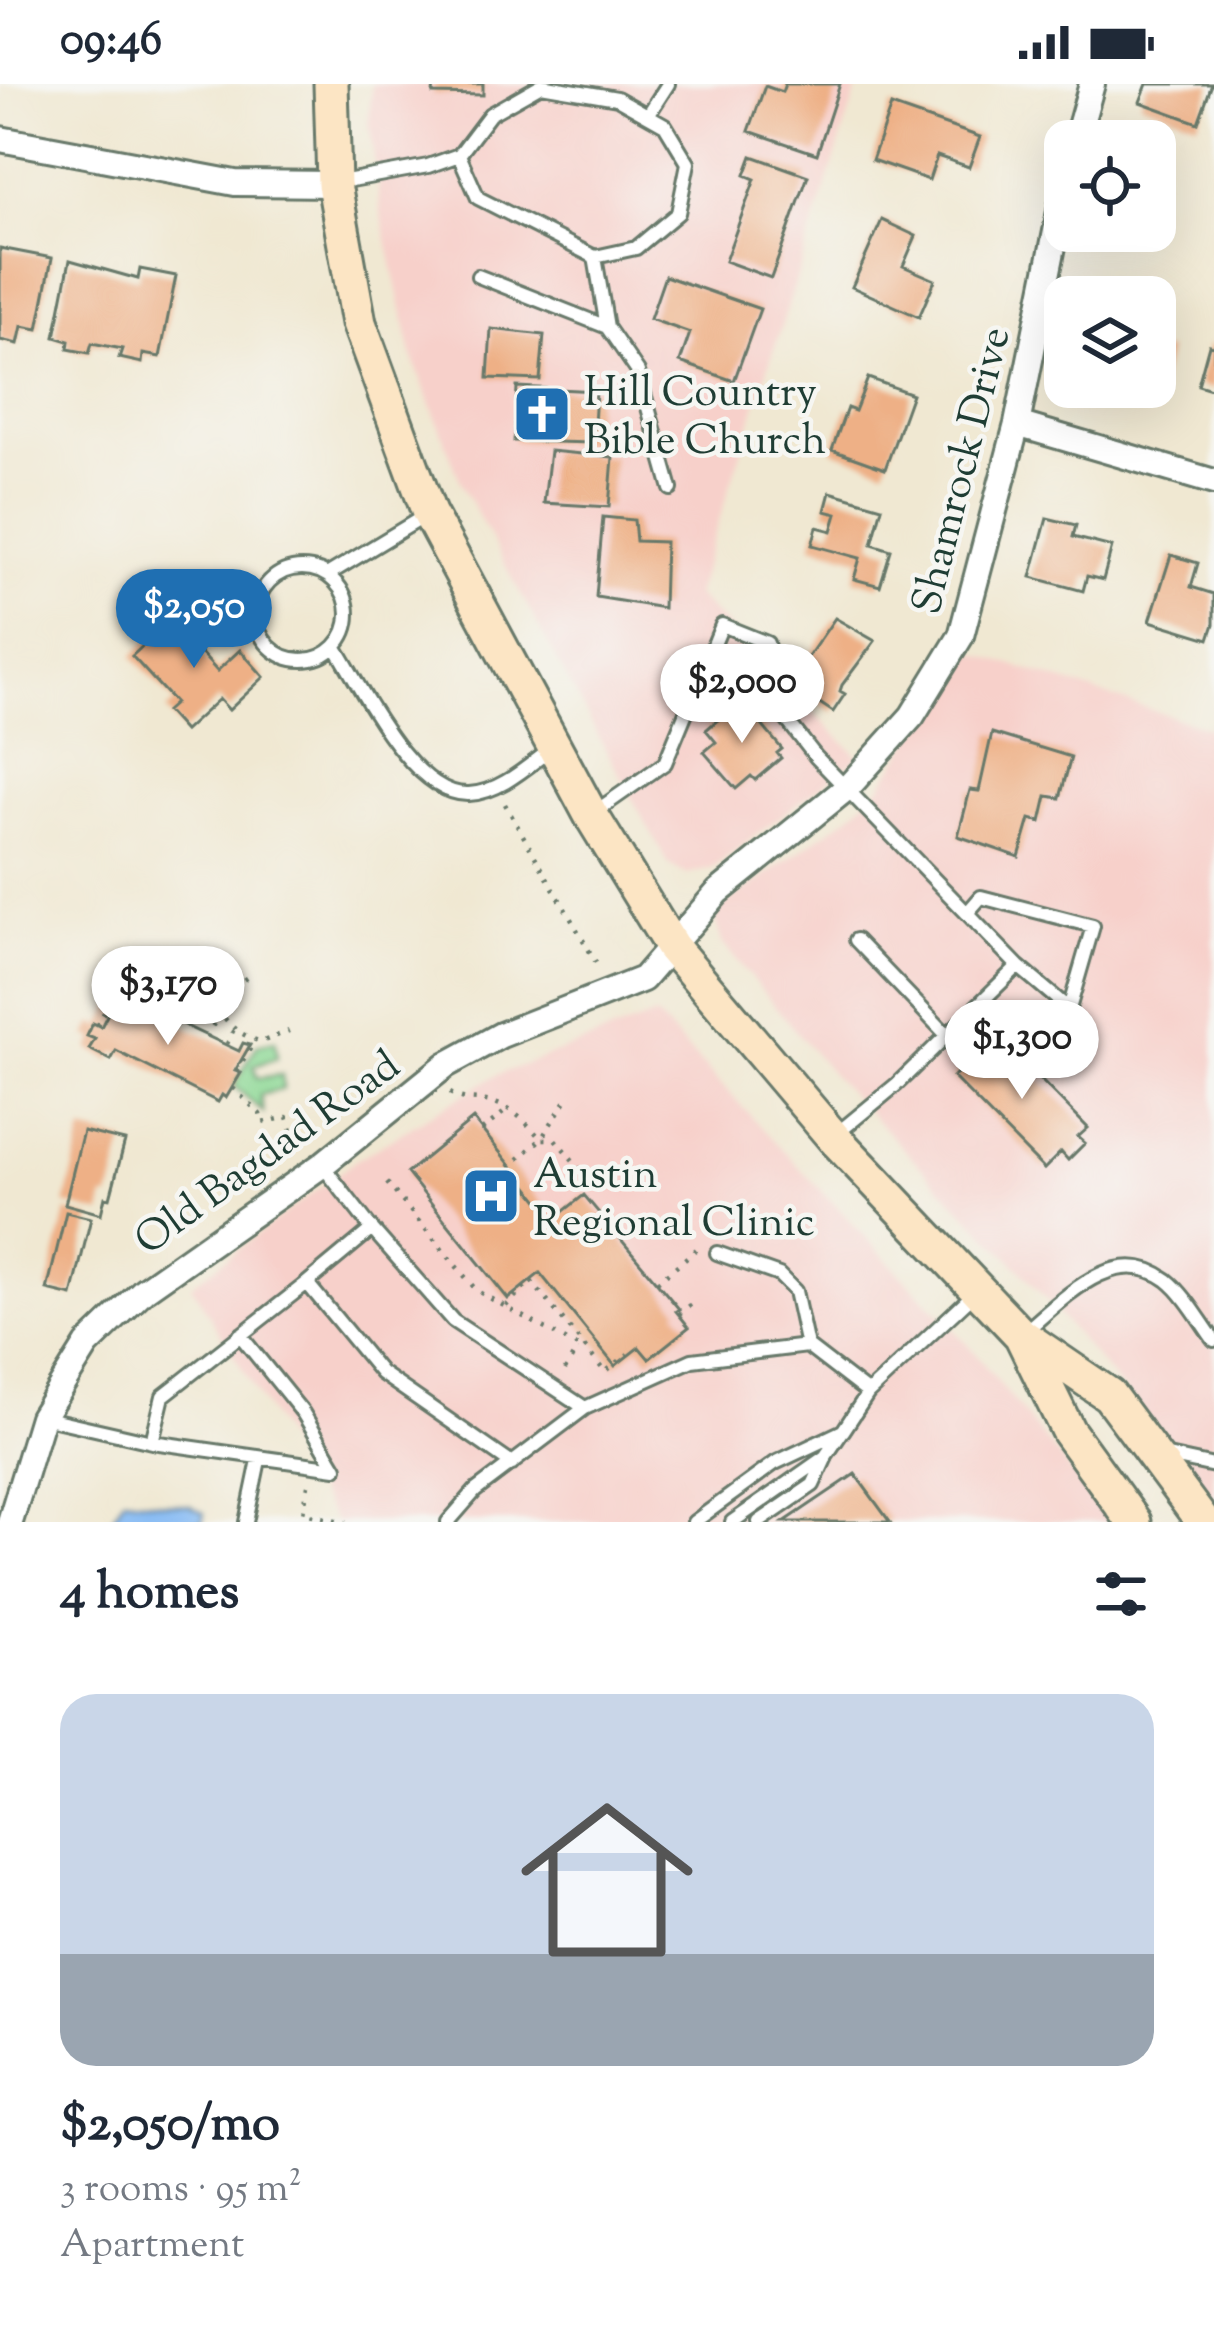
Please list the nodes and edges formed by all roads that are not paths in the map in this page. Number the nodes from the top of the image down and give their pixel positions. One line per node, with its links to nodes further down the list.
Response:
1 (331, 84): 9 (main road)
2 (668, 84): 5 (lane)
3 (1092, 84): 6 (street)
4 (555, 86): 5 (lane); 8 (lane)
5 (648, 116): 11 (lane)
6 (1082, 120)
7 (0, 139): 9 (street)
8 (459, 155): 9 (lane); 11 (lane)
9 (334, 184): 17 (main road)
10 (1052, 252): 14 (street, Shamrock Drive)
11 (595, 257): 13 (lane)
12 (478, 276): 13 (lane)
13 (608, 328): 16 (lane)
14 (1017, 424): 15 (street); 21 (street, Shamrock Drive)
15 (1214, 482)
16 (671, 489)
17 (429, 513): 18 (lane); 20 (main road)
18 (327, 575): 19 (lane); 19 (lane)
19 (335, 646): 20 (lane)
20 (552, 748): 22 (main road)
21 (848, 788): 22 (lane); 23 (lane); 25 (street, Shamrock Drive)
22 (591, 814): 25 (main road)
23 (967, 913): 26 (lane); 26 (lane)
24 (856, 940): 27 (lane)
25 (672, 947): 28 (main road); 29 (street, Old Bagdad Road)
26 (1018, 967): 27 (lane)
27 (948, 1036): 28 (lane)
28 (833, 1137): 33 (main road)
29 (322, 1165): 30 (lane); 40 (street, Old Bagdad Road)
30 (372, 1229): 32 (lane); 39 (lane)
31 (717, 1253): 37 (lane)
32 (307, 1282): 34 (lane); 46 (lane)
33 (980, 1288): 35 (main road); 38 (lane)
34 (240, 1335): 42 (lane); 45 (lane)
35 (1021, 1335): 36 (lane); 43 (main road); 54 (main road)
36 (1214, 1340)
37 (807, 1346): 38 (lane); 39 (lane)
38 (868, 1393): 41 (lane)
39 (585, 1408): 46 (lane)
40 (43, 1417): 42 (lane); 48 (street, Old Bagdad Road)
41 (843, 1431): 44 (lane); 51 (lane)
42 (152, 1442): 45 (lane)
43 (1153, 1452): 47 (lane); 55 (main road)
44 (825, 1457): 52 (lane); 53 (lane)
45 (259, 1460): 49 (lane)
46 (512, 1465): 50 (lane)
47 (1214, 1466)
48 (10, 1522)
49 (246, 1522)
50 (448, 1522)
51 (694, 1522)
52 (732, 1522)
53 (759, 1522)
54 (1134, 1522)
55 (1202, 1522)

